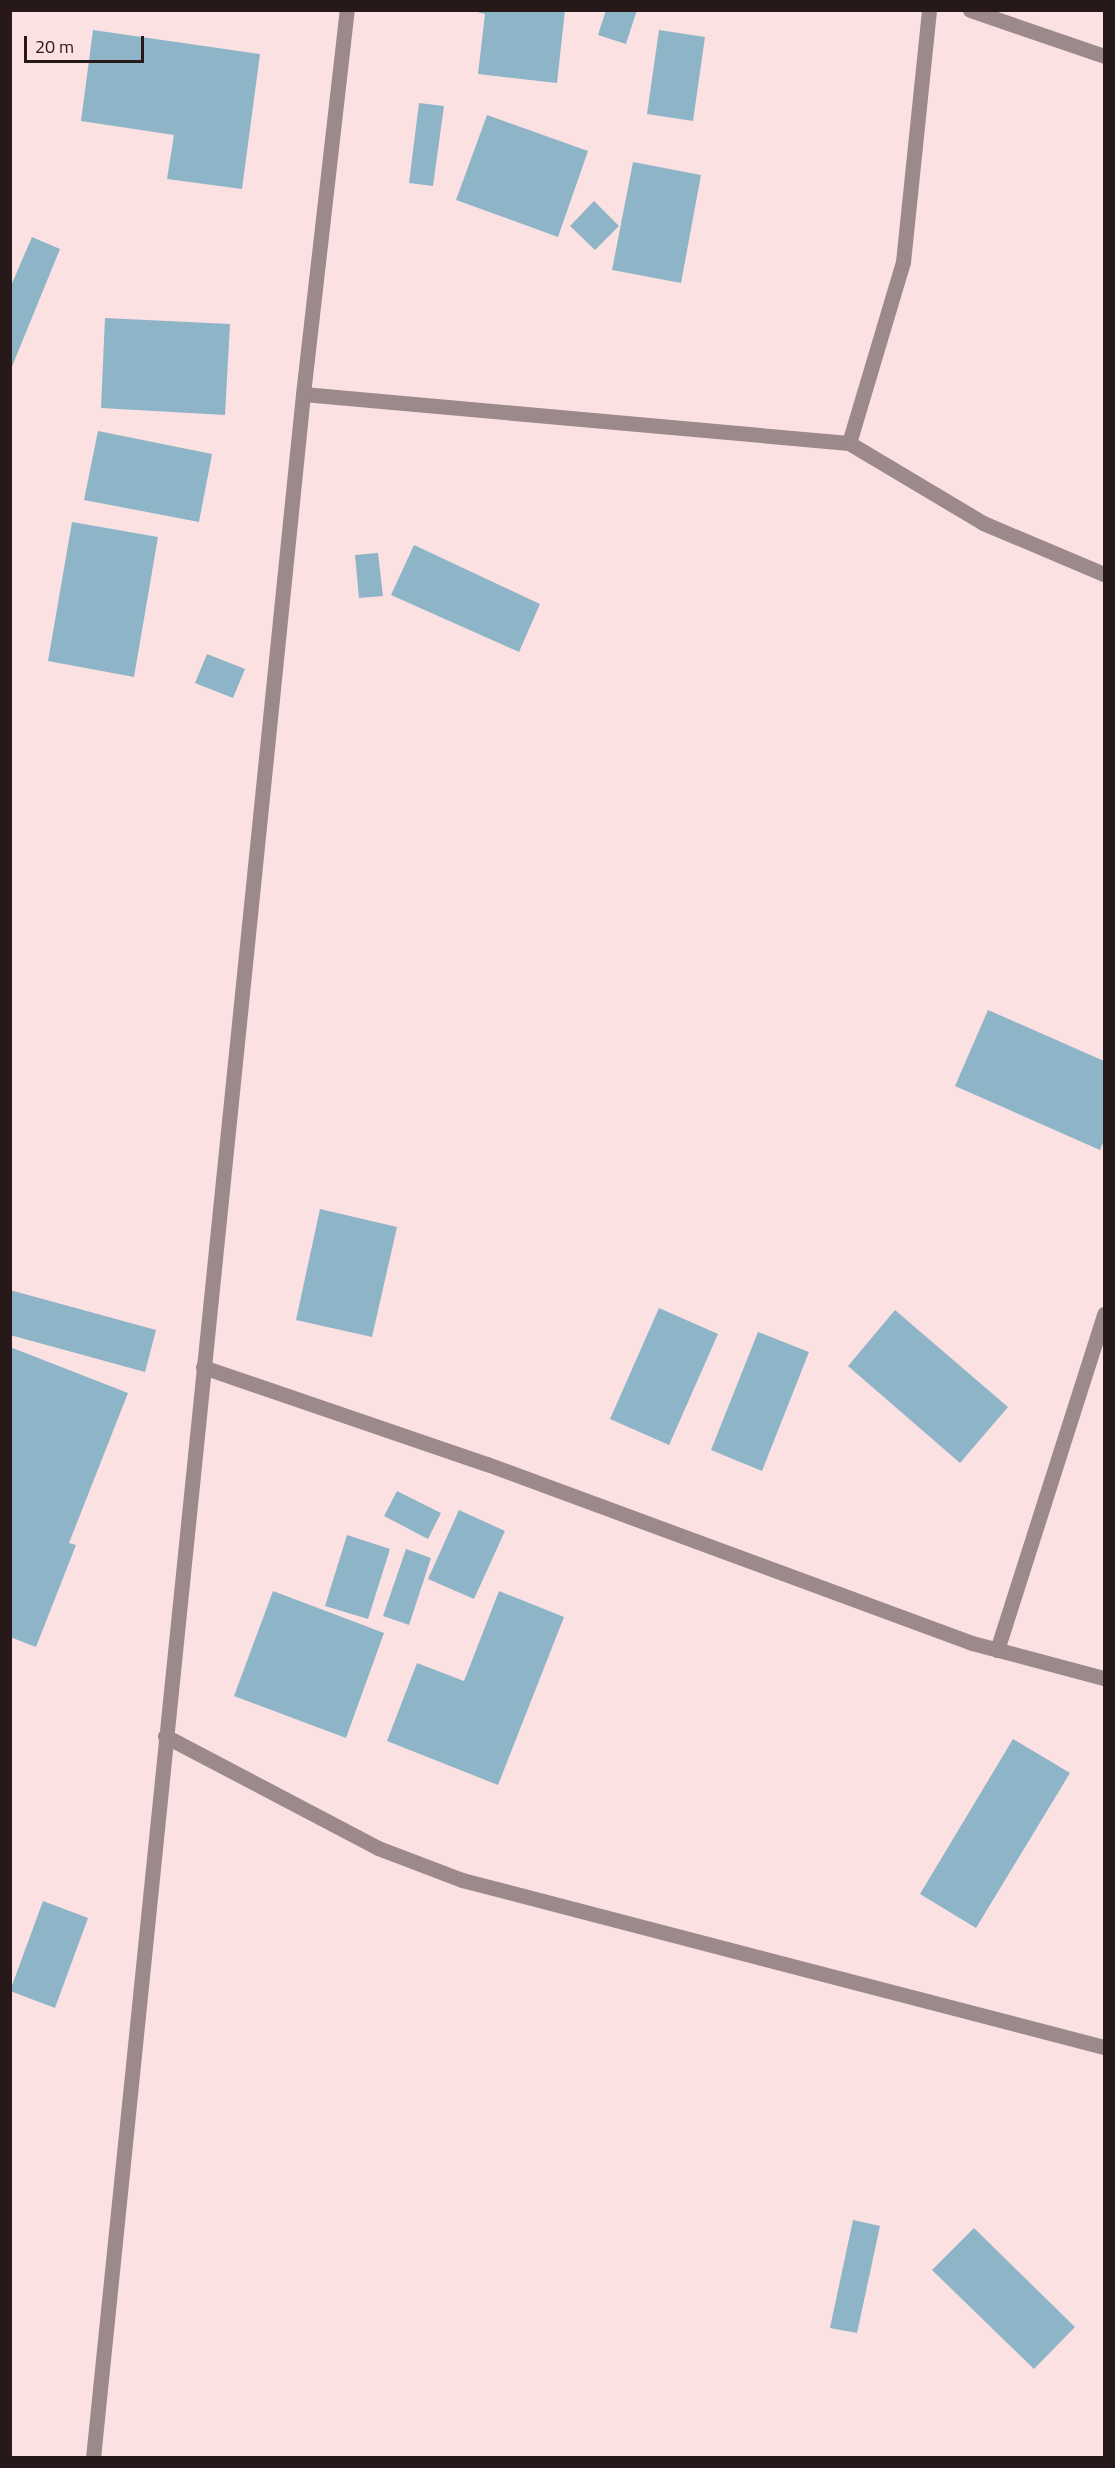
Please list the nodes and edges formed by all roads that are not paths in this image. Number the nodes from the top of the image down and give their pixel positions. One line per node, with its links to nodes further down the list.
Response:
1 (347, 10): 5 (street)
2 (929, 10): 6 (street)
3 (970, 10): 4 (street)
4 (1104, 56)
5 (303, 394): 6 (street); 9 (street)
6 (849, 442): 7 (street)
7 (1104, 574)
8 (1104, 1314): 10 (street)
9 (203, 1367): 10 (street); 12 (street)
10 (997, 1650): 11 (street)
11 (1104, 1678)
12 (165, 1736): 13 (street); 14 (street)
13 (1104, 2047)
14 (93, 2457)

